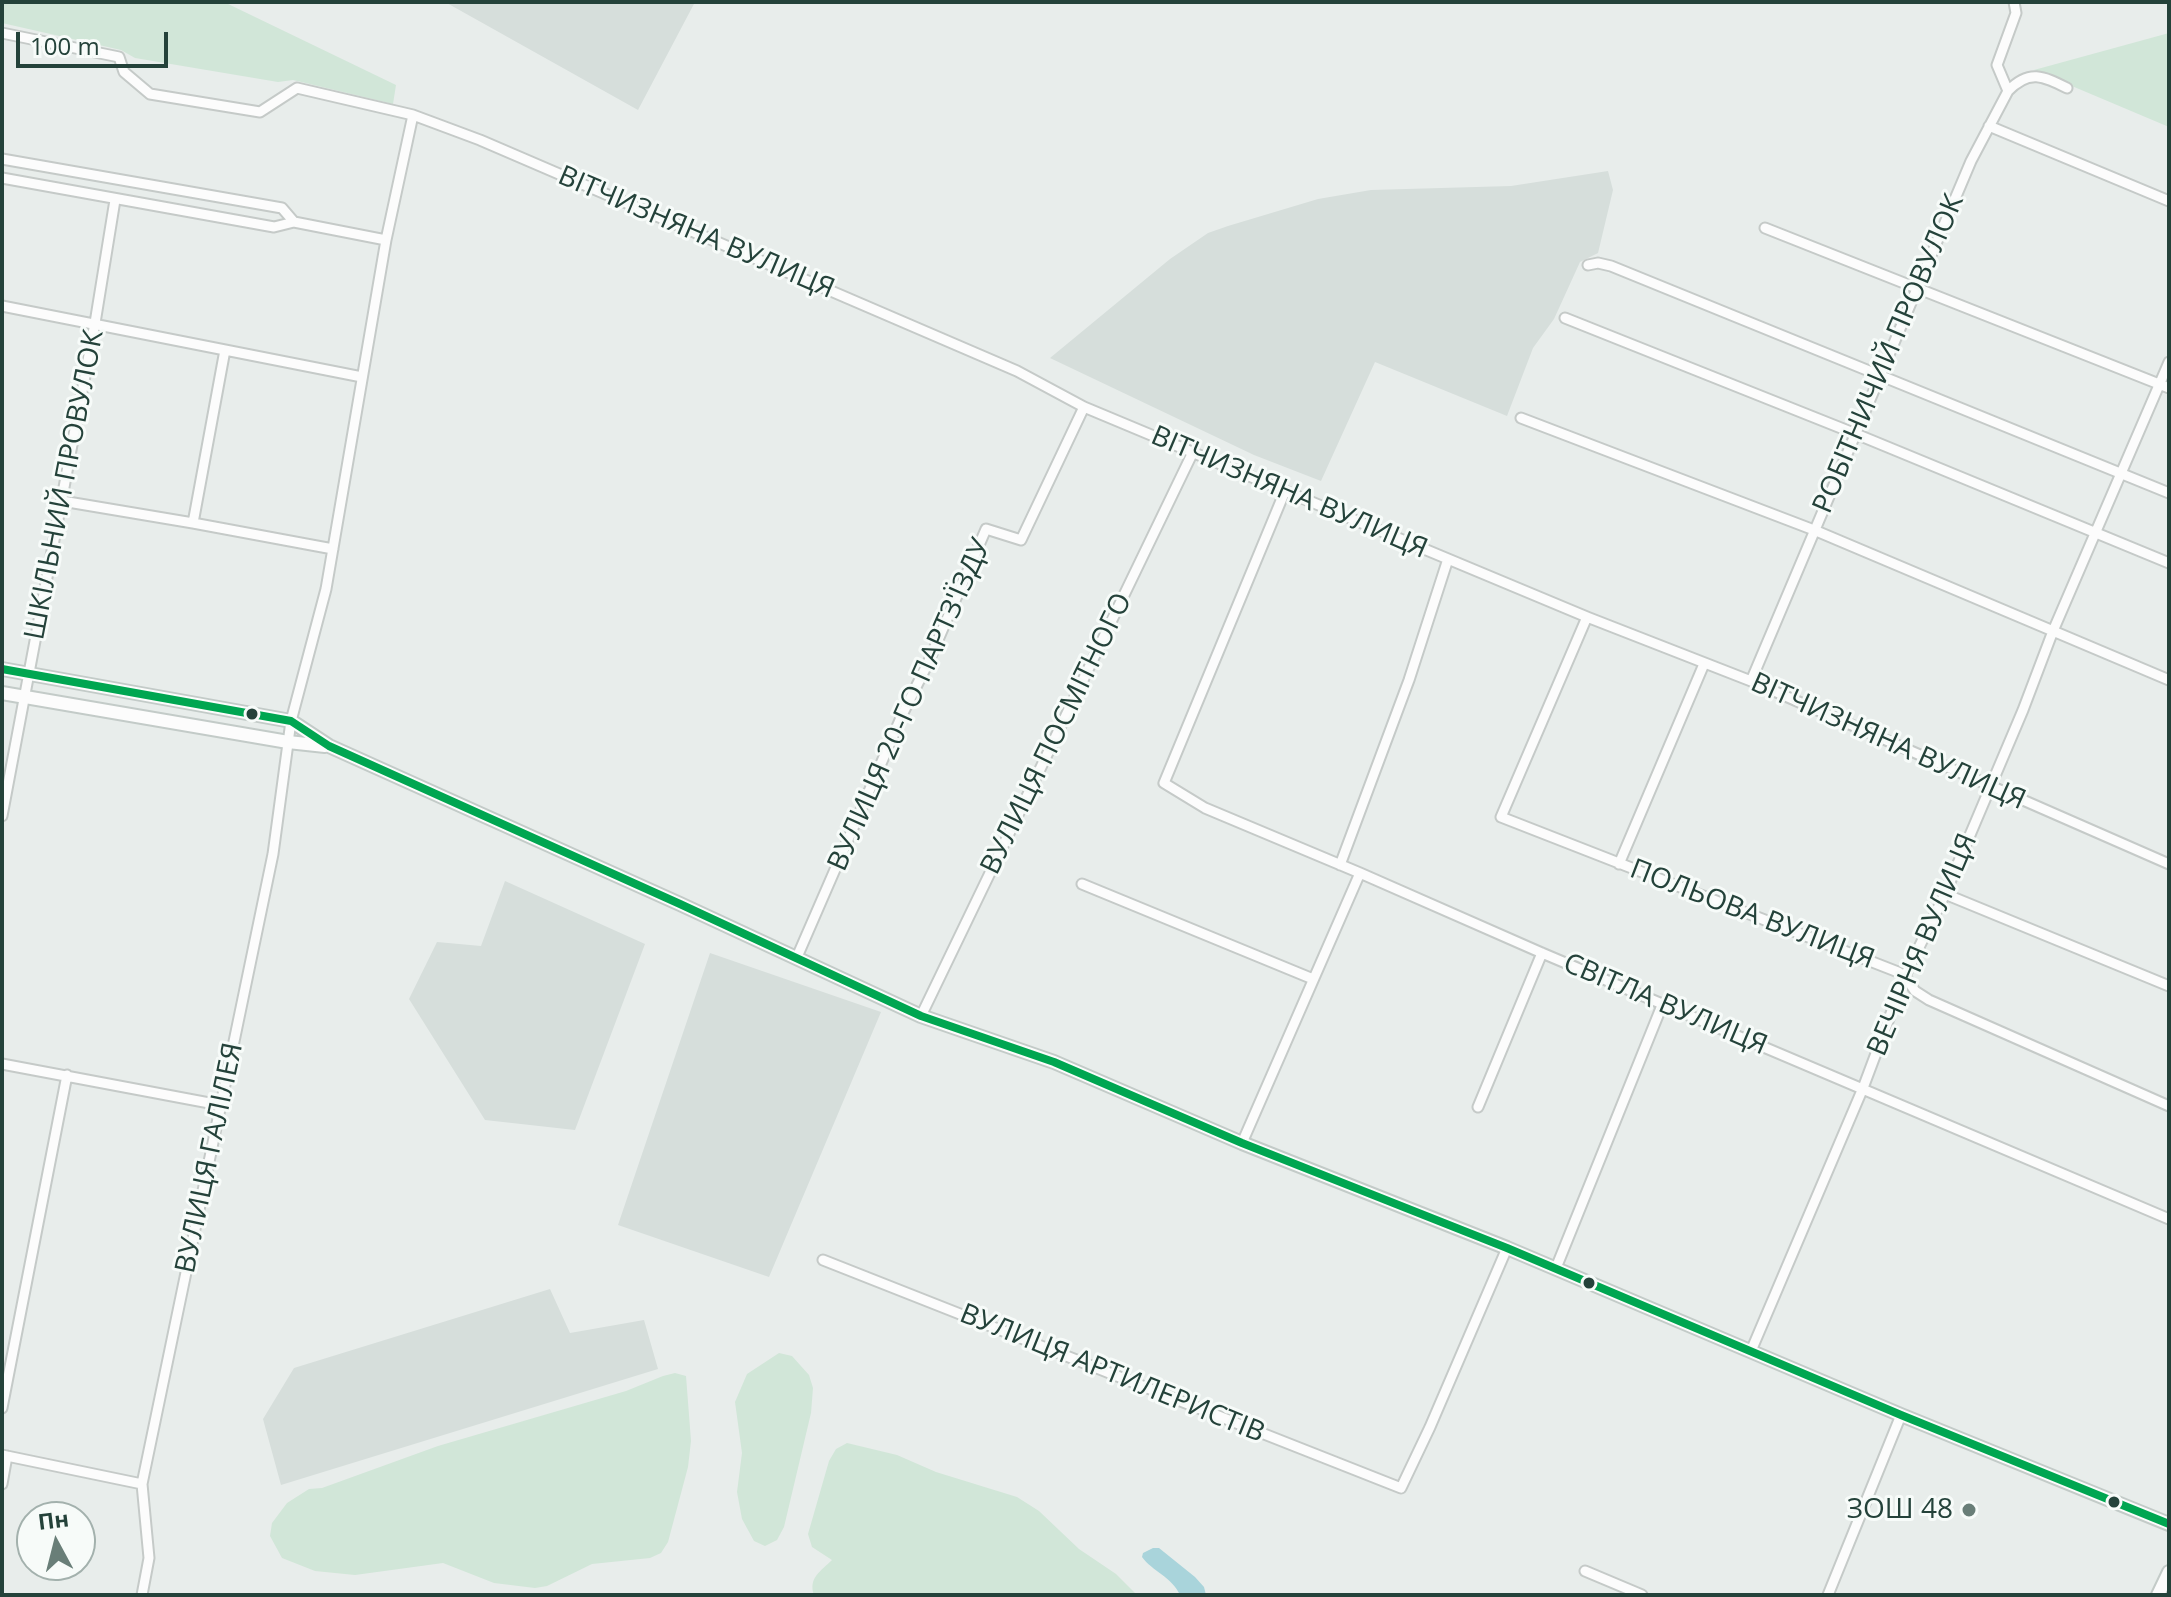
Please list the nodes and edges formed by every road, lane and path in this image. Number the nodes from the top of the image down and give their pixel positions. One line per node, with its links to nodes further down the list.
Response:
1 (2014, 2): 4 (street)
2 (2, 33): 5 (street, ВІТЧИЗНЯНА ВУЛИЦЯ)
3 (2067, 88): 4 (street)
4 (2008, 91): 6 (street, РОБІТНИЧИЙ ПРОВУЛОК)
5 (413, 115): 13 (street, ВУЛИЦЯ ГАЛІЛЕЯ); 24 (street, ВІТЧИЗНЯНА ВУЛИЦЯ)
6 (1989, 126): 10 (street); 15 (street, РОБІТНИЧИЙ ПРОВУЛОК)
7 (2, 159): 11 (street)
8 (2, 178): 9 (street)
9 (115, 200): 11 (street); 18 (street, ШКІЛЬНИЙ ПРОВУЛОК)
10 (2169, 201)
11 (294, 222): 13 (street)
12 (1765, 228): 15 (street)
13 (386, 240): 22 (street, ВУЛИЦЯ ГАЛІЛЕЯ)
14 (1588, 265): 21 (street)
15 (1916, 288): 21 (street, РОБІТНИЧИЙ ПРОВУЛОК); 23 (street)
16 (2, 306): 18 (street)
17 (1565, 318): 26 (street)
18 (95, 323): 19 (street); 31 (street, ШКІЛЬНИЙ ПРОВУЛОК)
19 (225, 350): 22 (street); 32 (street)
20 (2169, 362): 23 (street, ВЕЧІРНЯ ВУЛИЦЯ)
21 (1880, 375): 26 (street, РОБІТНИЧИЙ ПРОВУЛОК); 28 (street)
22 (362, 377): 35 (street, ВУЛИЦЯ ГАЛІЛЕЯ)
23 (2164, 386): 28 (street, ВЕЧІРНЯ ВУЛИЦЯ)
24 (1084, 407): 27 (street, ВІТЧИЗНЯНА ВУЛИЦЯ); 59 (street, ВУЛИЦЯ 20-ГО ПАРТЗ'ЇЗДУ)
25 (1521, 418): 33 (street)
26 (1856, 434): 33 (street, РОБІТНИЧИЙ ПРОВУЛОК); 34 (street)
27 (1193, 452): 29 (street, ВІТЧИЗНЯНА ВУЛИЦЯ); 64 (street, ВУЛИЦЯ ПОСМІТНОГО)
28 (2121, 474): 30 (street); 34 (street, ВЕЧІРНЯ ВУЛИЦЯ)
29 (1285, 491): 36 (street, ВІТЧИЗНЯНА ВУЛИЦЯ); 54 (street, СВІТЛА ВУЛИЦЯ)
30 (2169, 493)
31 (62, 501): 32 (street); 42 (street, ШКІЛЬНИЙ ПРОВУЛОК)
32 (193, 523): 35 (street)
33 (1814, 530): 39 (street); 44 (street, РОБІТНИЧИЙ ПРОВУЛОК)
34 (2096, 533): 37 (street); 39 (street, ВЕЧІРНЯ ВУЛИЦЯ)
35 (333, 549): 47 (street, ВУЛИЦЯ ГАЛІЛЕЯ)
36 (1448, 559): 38 (street, ВІТЧИЗНЯНА ВУЛИЦЯ); 54 (street)
37 (2169, 563)
38 (1587, 617): 40 (street, ВІТЧИЗНЯНА ВУЛИЦЯ); 52 (street, ПОЛЬОВА ВУЛИЦЯ)
39 (2053, 631): 43 (street); 50 (street, ВЕЧІРНЯ ВУЛИЦЯ)
40 (1704, 664): 44 (street, ВІТЧИЗНЯНА ВУЛИЦЯ); 52 (street)
41 (2, 669): 42 (street)
42 (29, 674): 46 (street, ШКІЛЬНИЙ ПРОВУЛОК); 47 (street)
43 (2169, 680)
44 (1751, 681): 50 (street, ВІТЧИЗНЯНА ВУЛИЦЯ)
45 (2, 693): 46 (street)
46 (25, 697): 48 (street); 51 (street, ШКІЛЬНИЙ ПРОВУЛОК)
47 (291, 721): 48 (street, ВУЛИЦЯ ГАЛІЛЕЯ); 49 (street)
48 (288, 742): 49 (street); 68 (street, ВУЛИЦЯ ГАЛІЛЕЯ)
49 (329, 746): 59 (street)
50 (1991, 787): 53 (street, ВІТЧИЗНЯНА ВУЛИЦЯ); 57 (street, ВЕЧІРНЯ ВУЛИЦЯ)
51 (2, 816)
52 (1619, 864): 60 (street, ПОЛЬОВА ВУЛИЦЯ)
53 (2169, 864)
54 (1340, 865): 55 (street, СВІТЛА ВУЛИЦЯ)
55 (1360, 873): 58 (street, СВІТЛА ВУЛИЦЯ); 61 (street)
56 (1082, 884): 61 (street)
57 (1945, 894): 60 (street, ВЕЧІРНЯ ВУЛИЦЯ); 62 (street)
58 (1542, 953): 63 (street, СВІТЛА ВУЛИЦЯ); 70 (street)
59 (797, 957): 64 (street)
60 (1905, 976): 67 (street, ВЕЧІРНЯ ВУЛИЦЯ); 69 (street, ПОЛЬОВА ВУЛИЦЯ)
61 (1313, 979): 71 (street)
62 (2169, 986)
63 (1663, 1003): 67 (street, СВІТЛА ВУЛИЦЯ); 75 (street)
64 (921, 1016): 71 (street)
65 (2, 1064): 66 (street)
66 (67, 1075): 68 (street); 77 (street)
67 (1863, 1088): 72 (street, СВІТЛА ВУЛИЦЯ); 76 (street, ВЕЧІРНЯ ВУЛИЦЯ)
68 (220, 1105): 81 (street, ВУЛИЦЯ ГАЛІЛЕЯ)
69 (2169, 1106)
70 (1478, 1107)
71 (1242, 1143): 73 (street)
72 (2169, 1219)
73 (1507, 1248): 74 (street, ВУЛИЦЯ АРТИЛЕРИСТІВ); 75 (street)
74 (823, 1260)
75 (1556, 1268): 76 (street)
76 (1751, 1351): 78 (street)
77 (2, 1408)
78 (1901, 1415): 82 (street); 87 (street)
79 (4, 1456): 80 (street); 81 (street)
80 (2, 1484)
81 (142, 1484): 85 (street, ВУЛИЦЯ ГАЛІЛЕЯ)
82 (2169, 1524)
83 (1585, 1571): 86 (street)
84 (2169, 1572): 88 (street)
85 (142, 1595)
86 (1642, 1595)
87 (1828, 1595)
88 (2158, 1595)

